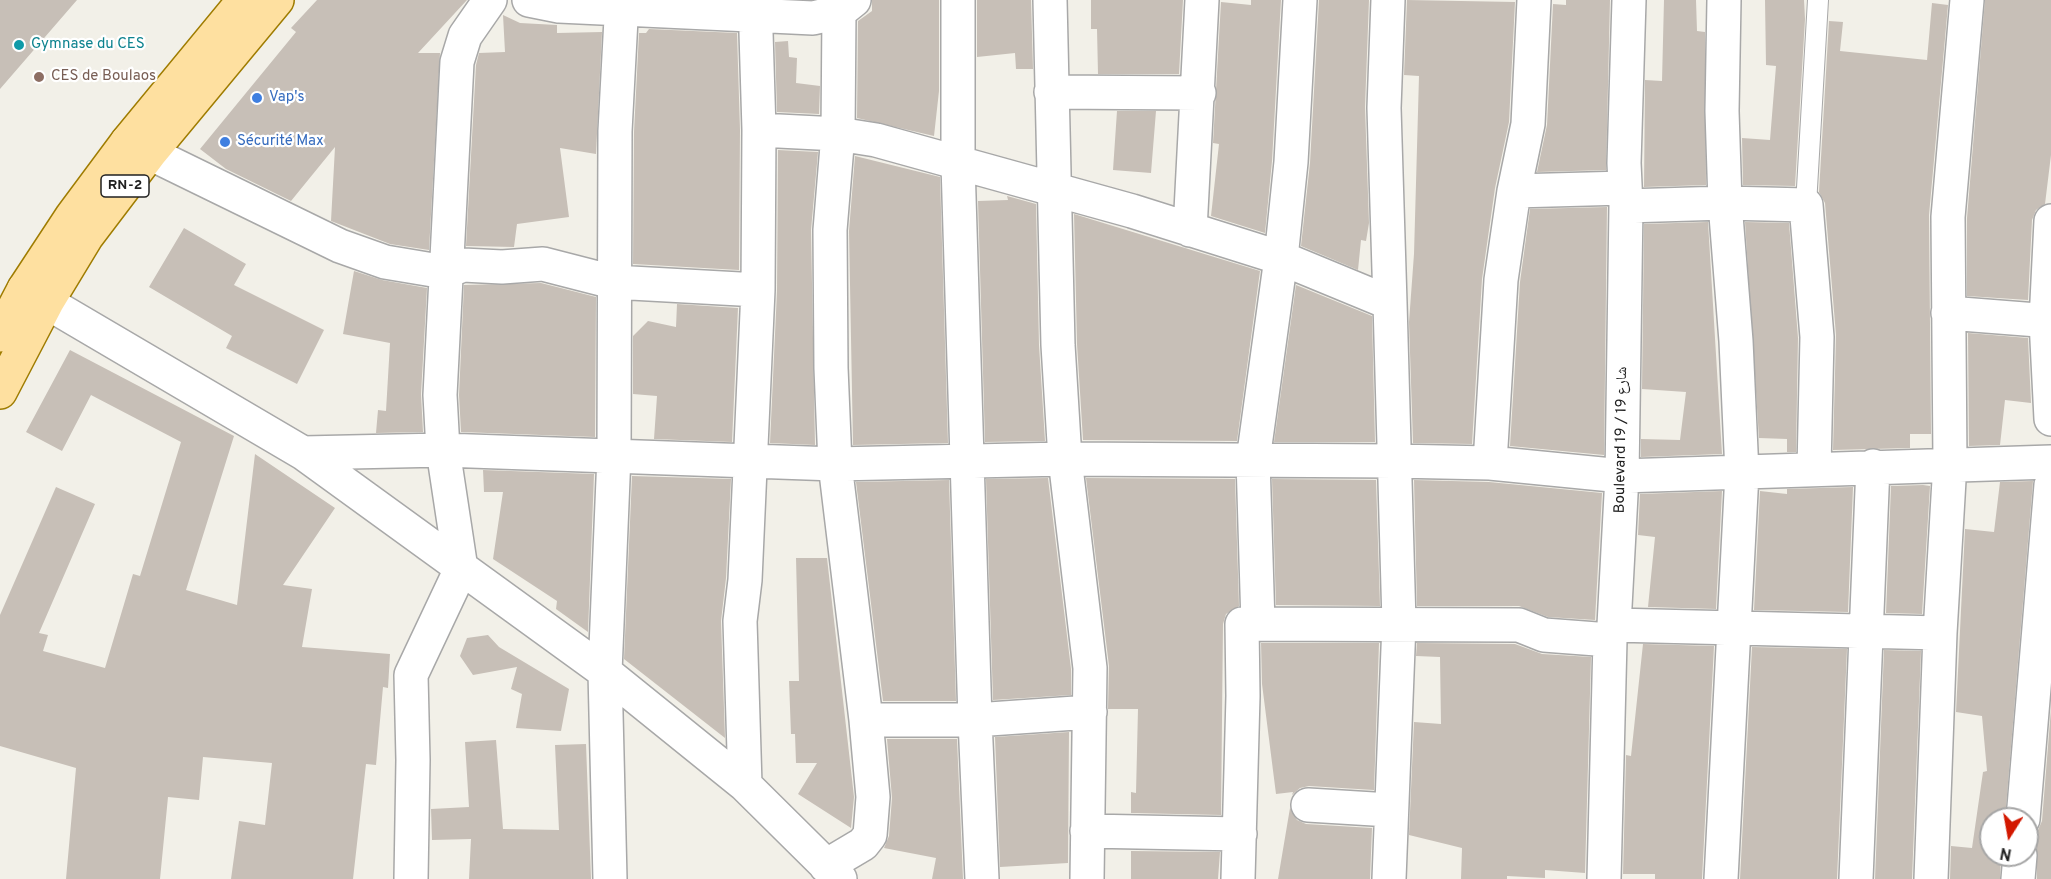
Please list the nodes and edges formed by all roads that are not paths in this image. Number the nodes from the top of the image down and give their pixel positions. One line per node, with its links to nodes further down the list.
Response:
1 (244, 0): 22 (main road, RN-2)
2 (277, 0): 22 (main road, RN-2)
3 (490, 0): 32 (street)
4 (529, 0): 15 (street)
5 (958, 0): 23 (street)
6 (1050, 0): 18 (street)
7 (1202, 0): 19 (street)
8 (1300, 0): 31 (street)
9 (1388, 0): 36 (street)
10 (1534, 0): 25 (street)
11 (1629, 0): 26 (street, Boulevard 19 / شارع 19)
12 (1724, 0): 27 (street)
13 (1818, 0): 28 (lane)
14 (1967, 0): 37 (street)
15 (622, 5): 17 (street); 33 (street)
16 (846, 6): 17 (street); 21 (street)
17 (755, 8): 20 (street)
18 (1051, 92): 19 (street); 24 (street)
19 (1199, 93): 30 (street)
20 (759, 130): 21 (street); 34 (street)
21 (838, 134): 23 (street); 53 (street)
22 (138, 147): 32 (street); 35 (main road, RN-2)
23 (958, 164): 24 (street); 49 (street)
24 (1053, 190): 30 (street); 45 (street)
25 (1514, 191): 26 (street); 50 (street)
26 (1626, 197): 27 (street); 57 (street, Boulevard 19 / شارع 19)
27 (1725, 203): 28 (street); 56 (street)
28 (1806, 205): 55 (street)
29 (2051, 221): 38 (street)
30 (1190, 230): 31 (street)
31 (1281, 258): 36 (street); 47 (street)
32 (445, 272): 33 (street); 42 (street)
33 (614, 282): 34 (street); 44 (street)
34 (758, 290): 46 (street)
35 (35, 295): 39 (main road, RN-2); 40 (main road, RN-2); 43 (street)
36 (1390, 303): 48 (street)
37 (1948, 313): 38 (street); 52 (street)
38 (2049, 321): 41 (street)
39 (0, 335)
40 (0, 392)
41 (2051, 419)
42 (443, 450): 43 (street); 44 (street); 59 (street)
43 (303, 453): 59 (street)
44 (614, 455): 46 (street); 66 (street)
45 (1065, 459): 47 (street); 49 (street); 67 (street)
46 (748, 460): 53 (street); 70 (street)
47 (1253, 460): 48 (street); 61 (street)
48 (1394, 461): 50 (street); 60 (street)
49 (968, 462): 53 (street); 69 (street)
50 (1490, 462): 57 (street)
51 (2051, 462): 52 (street)
52 (1950, 463): 54 (street); 65 (street)
53 (835, 464): 68 (street)
54 (1873, 466): 55 (street); 63 (street)
55 (1814, 468): 56 (street)
56 (1742, 473): 57 (street); 62 (street)
57 (1622, 476): 64 (street, Boulevard 19 / شارع 19)
58 (2051, 485): 72 (street)
59 (461, 569): 66 (street); 77 (street)
60 (1399, 623): 61 (street); 64 (street); 73 (street)
61 (1258, 624): 75 (street)
62 (1735, 627): 63 (street); 64 (street); 84 (street)
63 (1866, 631): 65 (street); 85 (street)
64 (1612, 632): 83 (street, Boulevard 19 / شارع 19)
65 (1940, 633): 86 (street)
66 (605, 672): 70 (street); 78 (street)
67 (1090, 712): 69 (street); 74 (street)
68 (866, 720): 69 (street); 76 (street)
69 (975, 720): 79 (street)
70 (745, 785): 76 (street)
71 (1308, 805): 73 (street)
72 (2024, 807)
73 (1390, 810): 82 (street)
74 (1087, 831): 75 (street); 80 (street)
75 (1240, 834): 81 (street)
76 (833, 872)
77 (411, 879)
78 (610, 879)
79 (982, 879)
80 (1087, 879)
81 (1238, 879)
82 (1389, 879)
83 (1604, 879)
84 (1721, 879)
85 (1856, 879)
86 (1931, 879)

